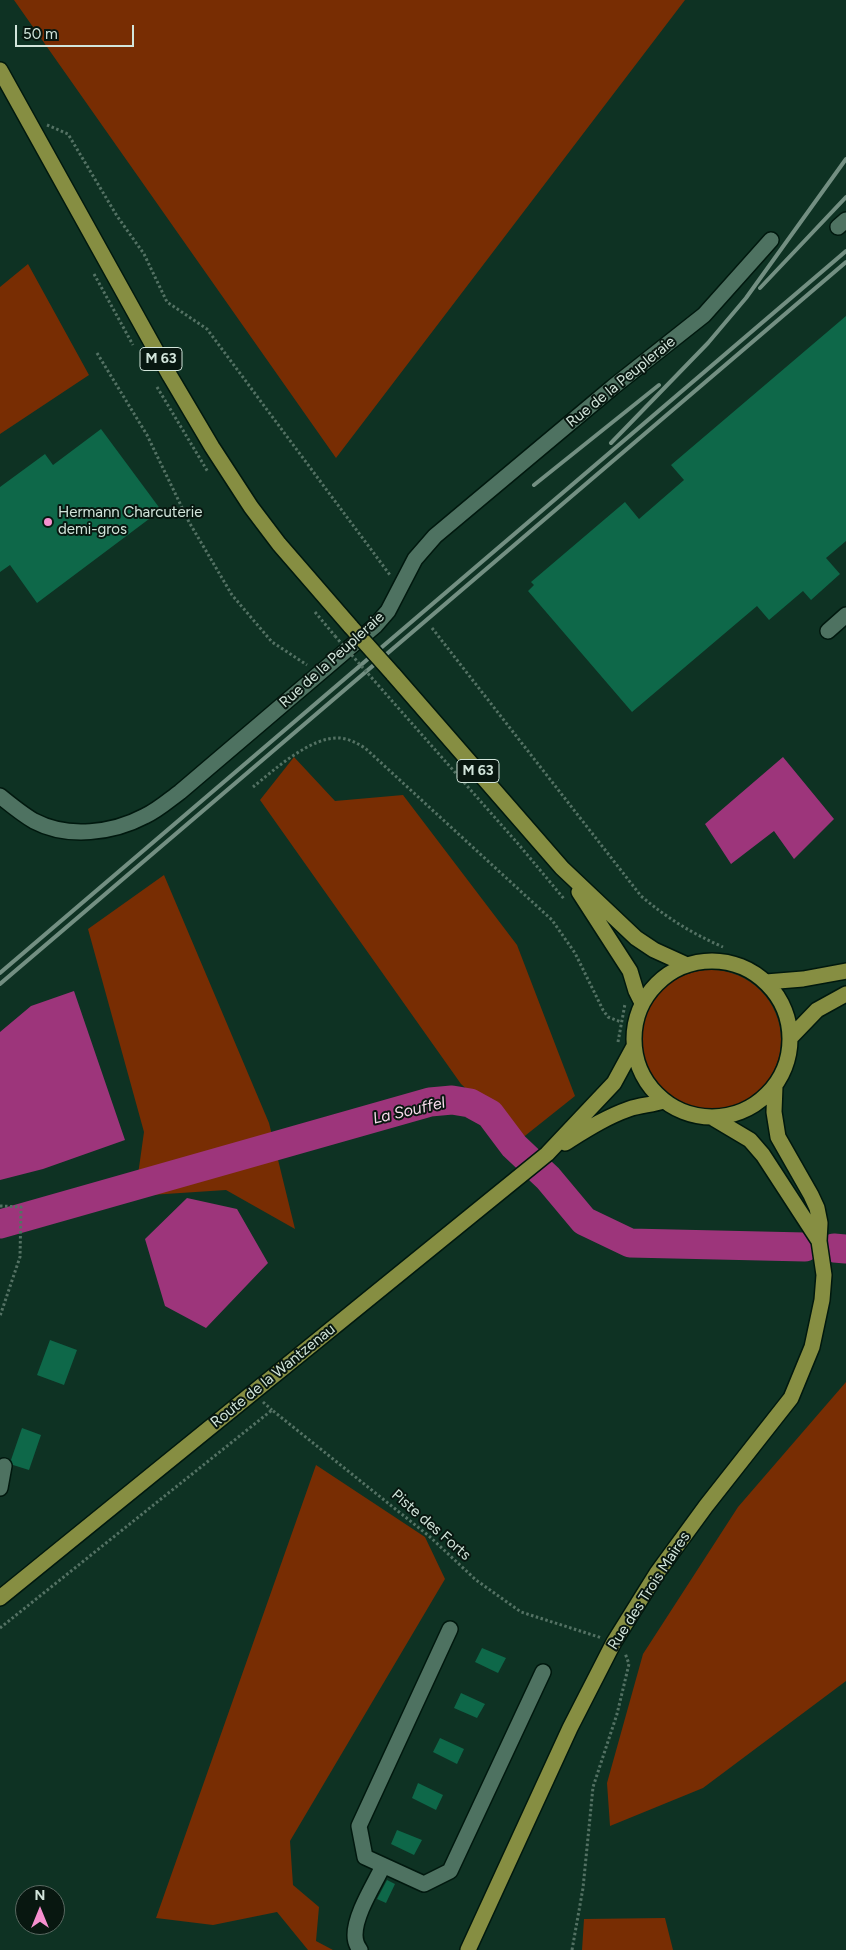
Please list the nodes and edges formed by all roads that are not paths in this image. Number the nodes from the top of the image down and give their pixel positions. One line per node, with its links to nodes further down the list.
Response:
1 (0, 70): 6 (main road, M 63, bridge)
2 (771, 240): 5 (street, Rue de la Peupleraie)
3 (846, 616): 4 (street)
4 (828, 631)
5 (0, 796)
6 (562, 868): 7 (main road, M 63); 11 (main road, M 63)
7 (687, 965): 9 (main road); 11 (main road)
8 (846, 971): 9 (main road)
9 (766, 982): 12 (main road)
10 (846, 994): 12 (main road)
11 (642, 1002): 13 (main road)
12 (790, 1038): 14 (main road)
13 (634, 1048): 15 (main road); 17 (main road, Route de la Wantzenau)
14 (774, 1086): 16 (main road); 18 (main road, Rue des Trois Maires)
15 (664, 1102): 16 (main road); 17 (main road, Route de la Wantzenau)
16 (714, 1118): 18 (main road, Rue des Trois Maires)
17 (547, 1154): 21 (main road, Route de la Wantzenau)
18 (819, 1240): 26 (main road, Rue des Trois Maires)
19 (4, 1466): 20 (street)
20 (0, 1488)
21 (0, 1598)
22 (450, 1629): 24 (street)
23 (542, 1672): 24 (street)
24 (383, 1866): 25 (street)
25 (360, 1950)
26 (468, 1950)

